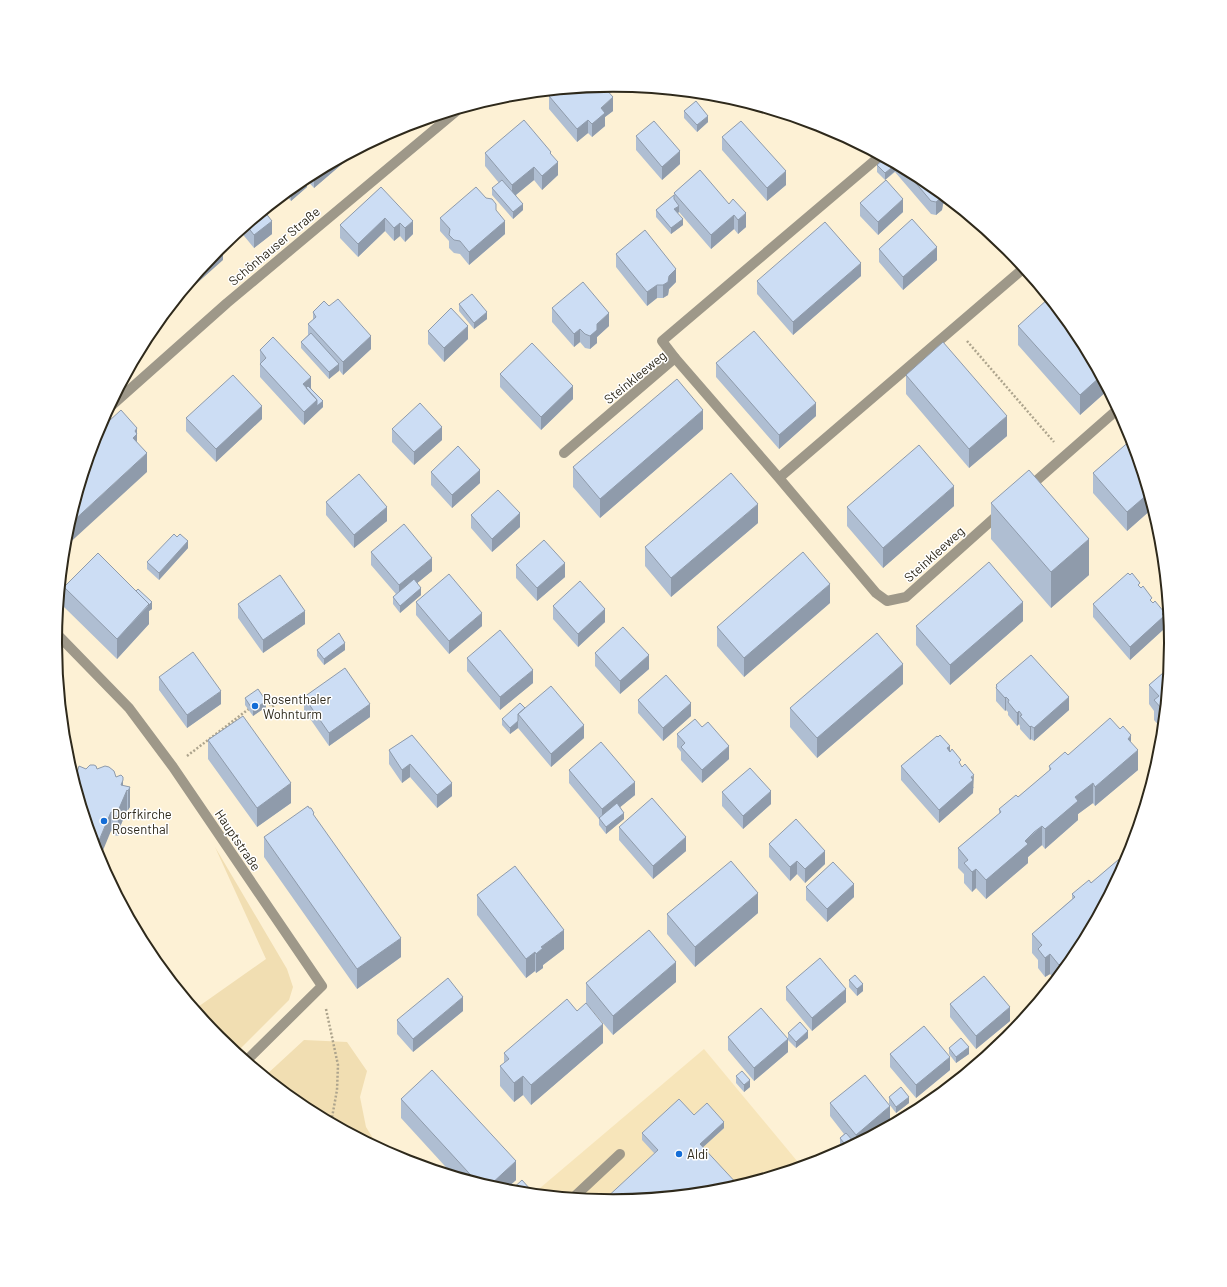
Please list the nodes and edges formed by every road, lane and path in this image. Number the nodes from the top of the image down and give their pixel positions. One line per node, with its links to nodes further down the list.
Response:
1 (449, 117): 6 (street, Schönhauser Straße)
2 (876, 159): 5 (street)
3 (1020, 272): 4 (street)
4 (955, 328): 9 (path); 10 (street)
5 (675, 358): 8 (street, Steinkleeweg); 10 (street, Steinkleeweg)
6 (120, 398)
7 (1114, 412): 9 (street)
8 (564, 453)
9 (1065, 455): 11 (street)
10 (779, 478): 12 (street, Steinkleeweg)
11 (1018, 497)
12 (1006, 508)
13 (62, 639): 17 (street, Hauptstraße)
14 (284, 697): 15 (path)
15 (258, 702)
16 (252, 706): 17 (path)
17 (173, 767): 18 (street, Hauptstraße)
18 (322, 986): 19 (street); 20 (path)
19 (250, 1058)
20 (332, 1117)
21 (620, 1154): 22 (street)
22 (577, 1194)

